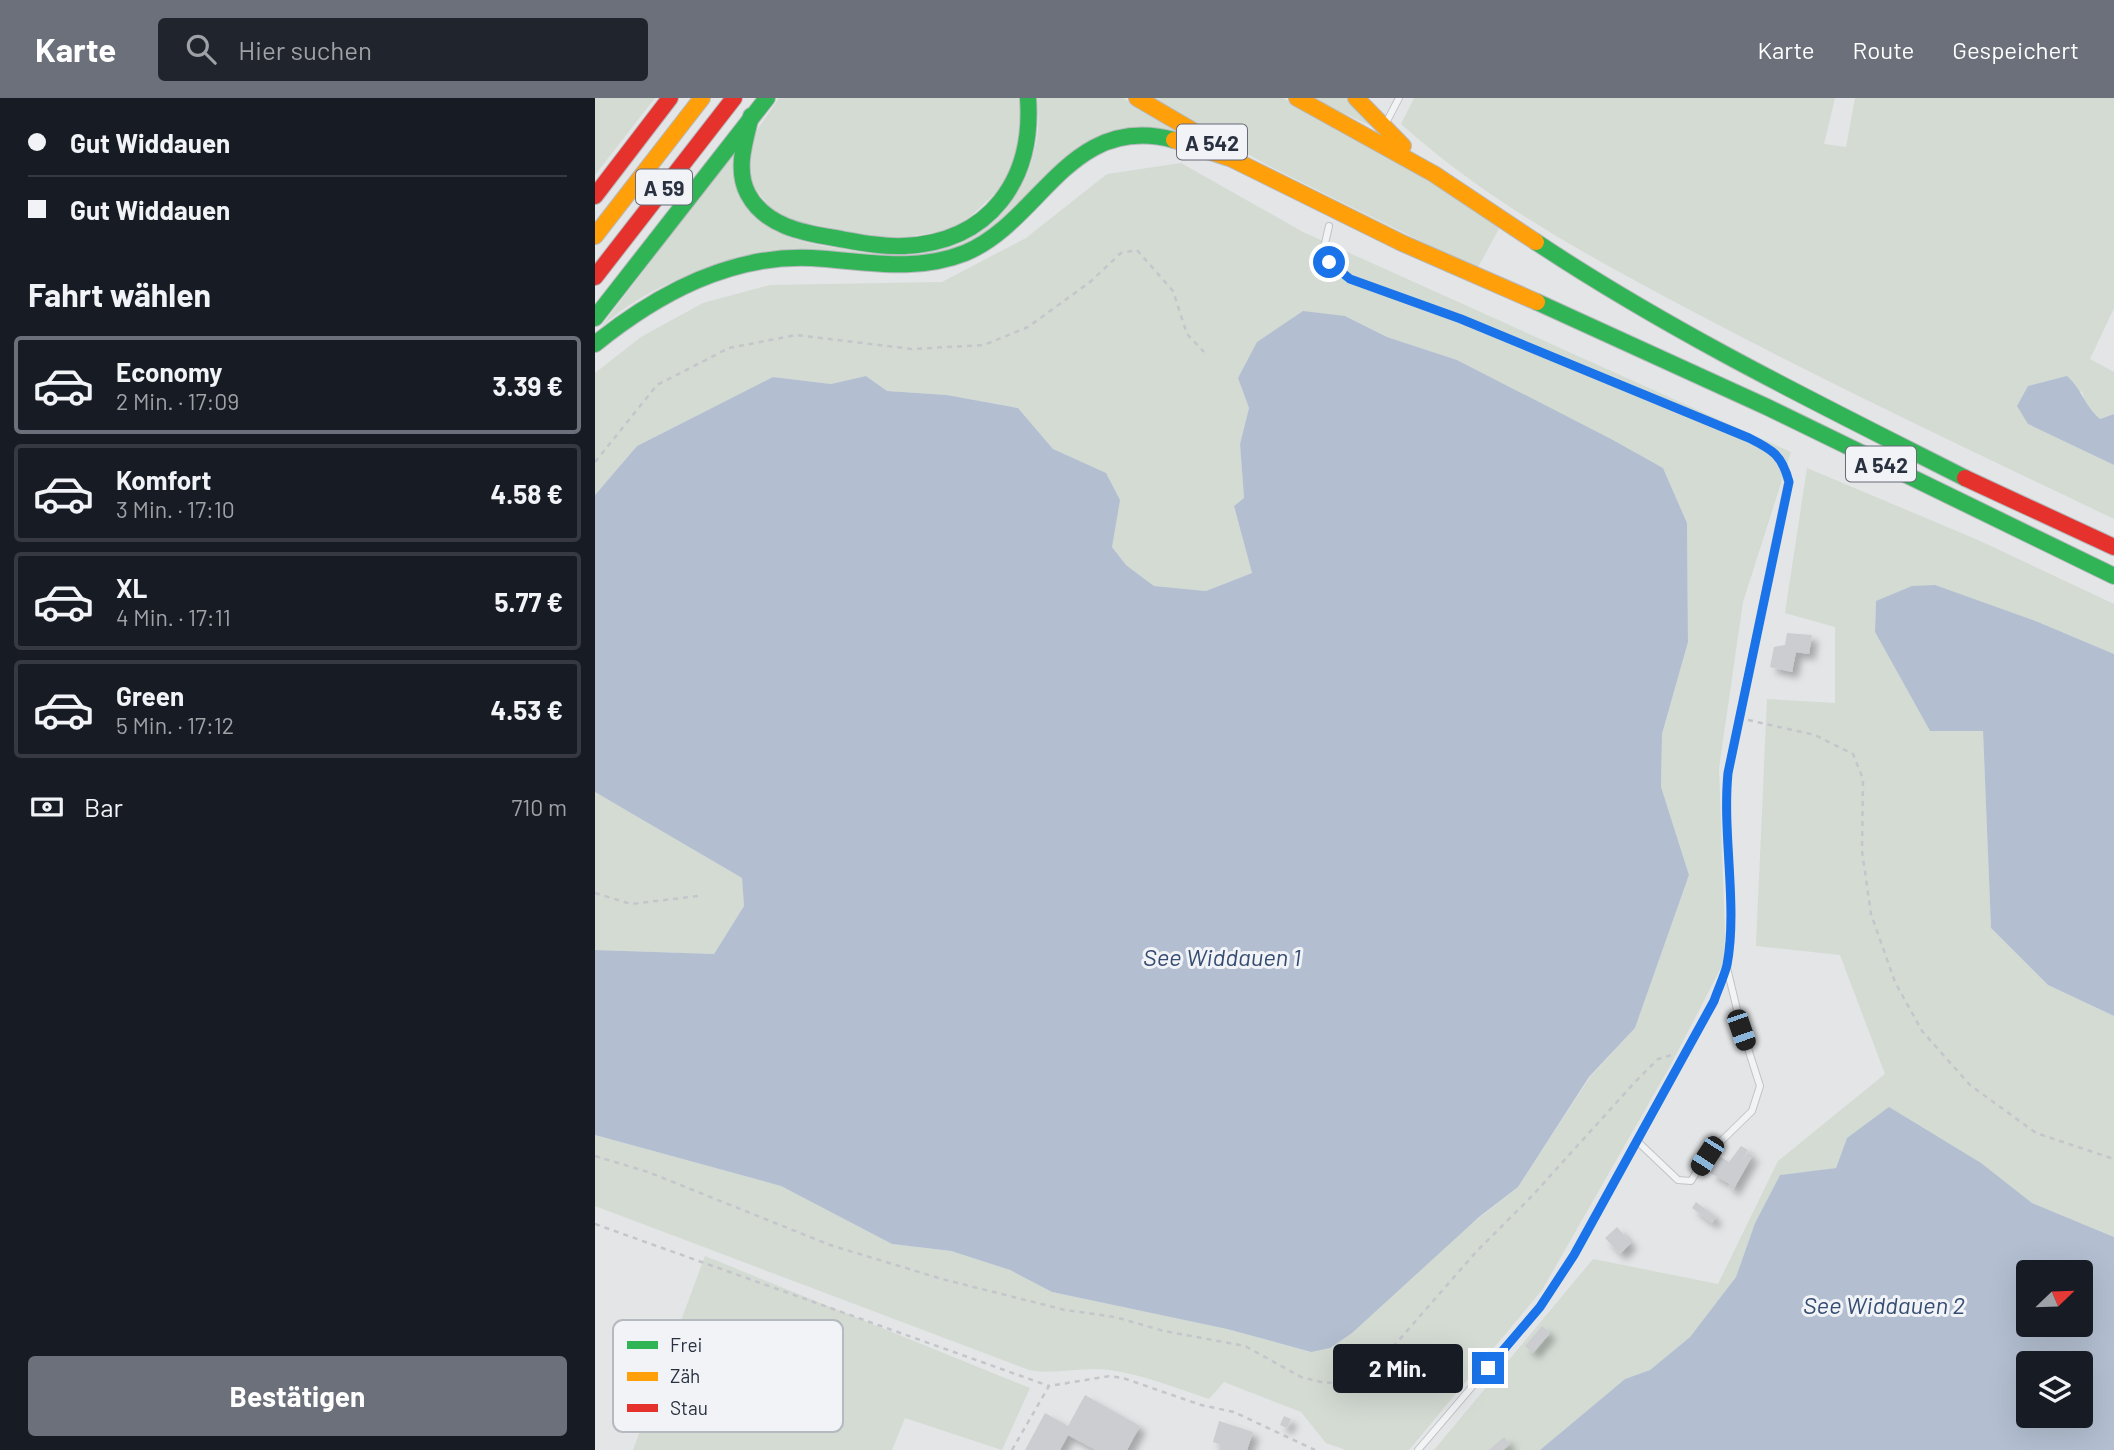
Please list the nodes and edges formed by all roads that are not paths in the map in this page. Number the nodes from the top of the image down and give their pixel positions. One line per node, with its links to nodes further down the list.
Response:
1 (670, 98): 14 (highway)
2 (702, 98): 16 (highway, A 59)
3 (734, 98): 17 (highway, A 59)
4 (767, 98): 10 (highway)
5 (1028, 98): 10 (highway)
6 (1137, 98): 13 (highway, A 542)
7 (1297, 98): 12 (highway, A 542)
8 (1356, 98): 12 (highway)
9 (1399, 98): 11 (lane)
10 (751, 116): 18 (highway)
11 (1387, 121)
12 (1434, 174): 20 (highway, A 542)
13 (1287, 186): 19 (highway); 21 (highway, A 542)
14 (595, 196)
15 (1329, 226): 22 (lane)
16 (595, 236)
17 (595, 277)
18 (595, 318)
19 (595, 344)
20 (2114, 547)
21 (2114, 576)
22 (1727, 966): 23 (lane); 23 (lane)
23 (1637, 1141): 24 (lane)
24 (1418, 1450)

